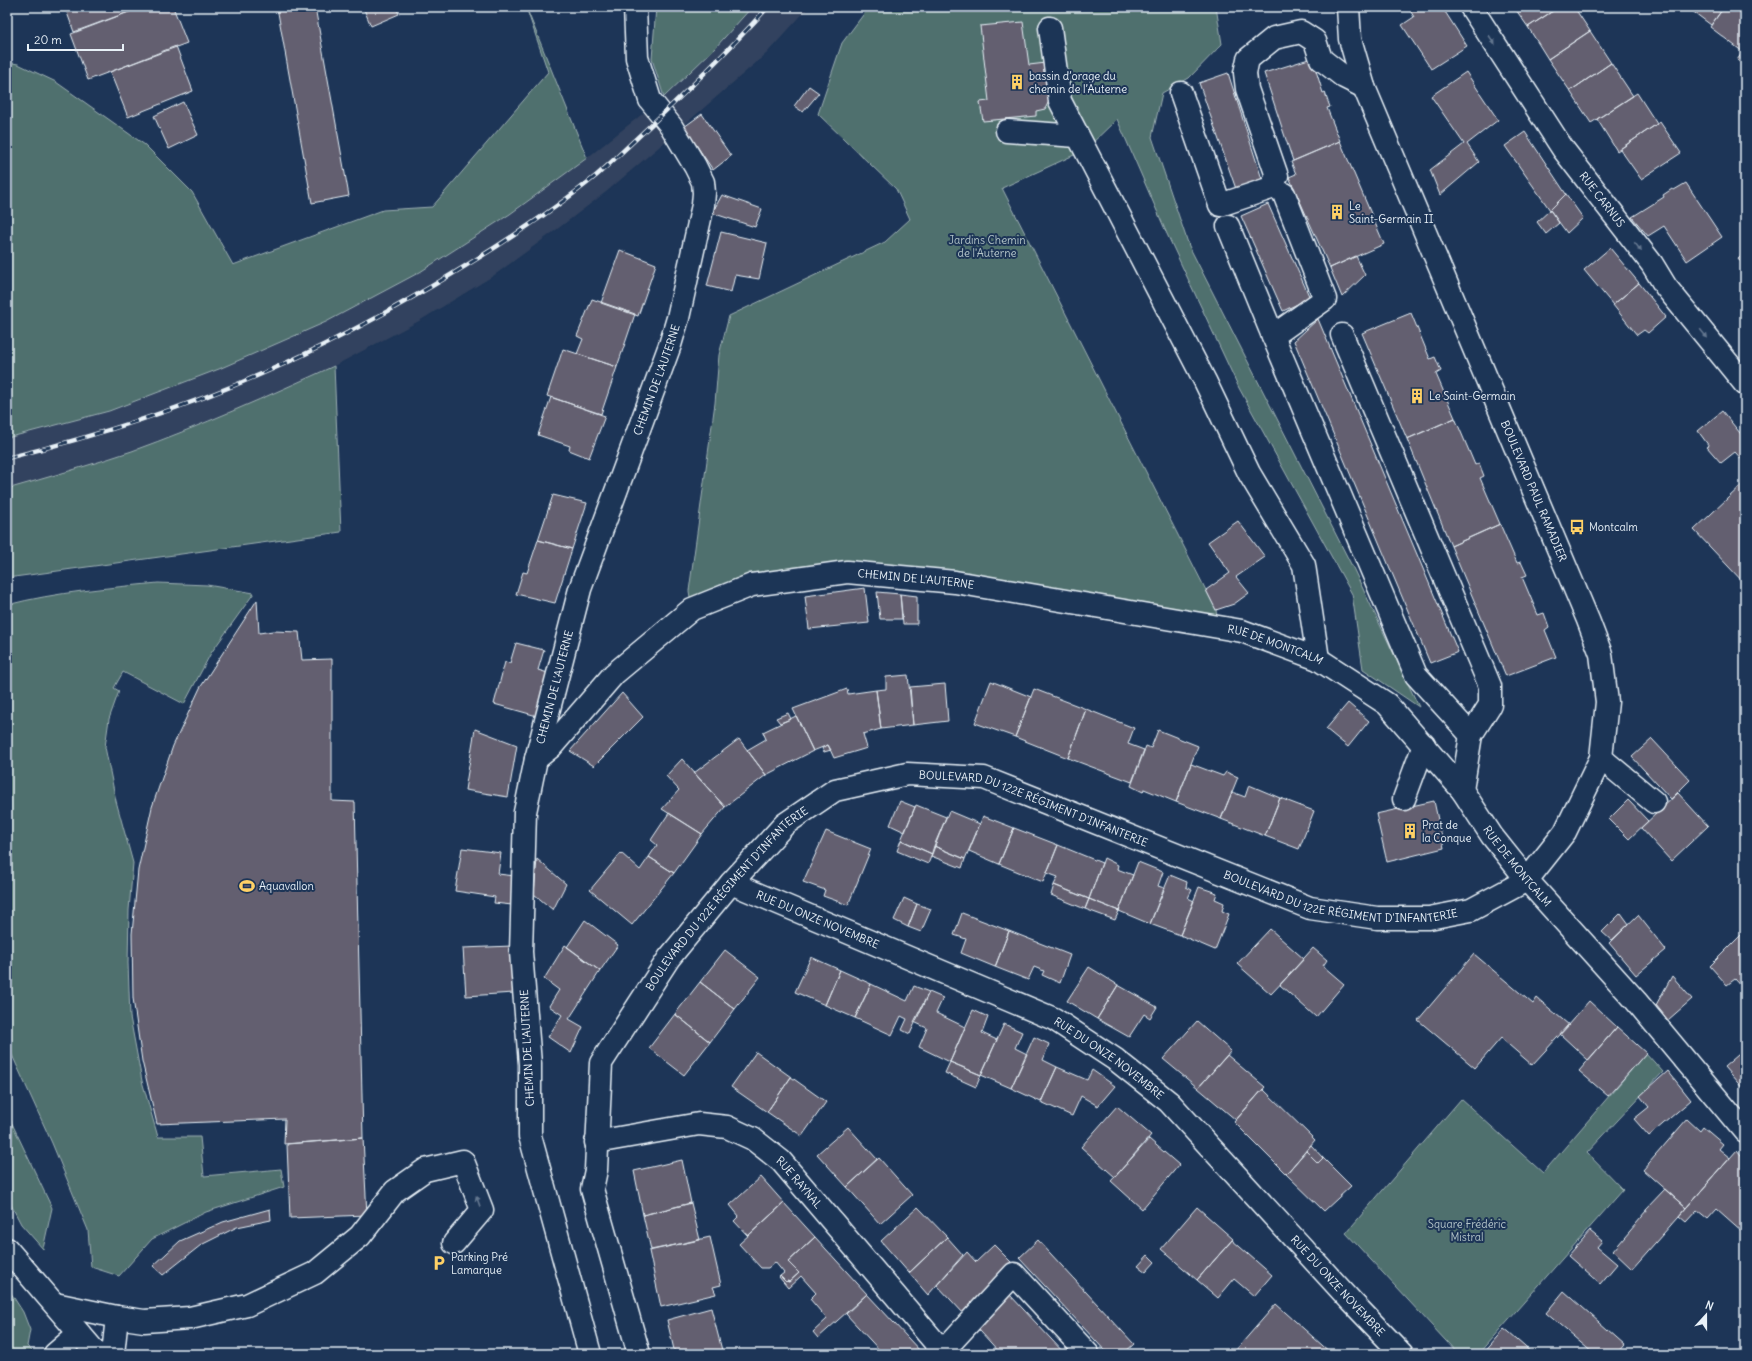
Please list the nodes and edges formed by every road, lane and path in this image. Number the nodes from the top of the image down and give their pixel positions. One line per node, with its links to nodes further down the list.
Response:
1 (635, 7): 19 (street, CHEMIN DE L'AUTERNE)
2 (1348, 7): 5 (street, BOULEVARD PAUL RAMADIER)
3 (1471, 7): 13 (street, RUE CARNUS, one-way to 13)
4 (1050, 28): 8 (street)
5 (1364, 87): 6 (street); 18 (street, BOULEVARD PAUL RAMADIER)
6 (1181, 93)
7 (1007, 131): 8 (street)
8 (1077, 136): 15 (street)
9 (1284, 194): 12 (street)
10 (1228, 226): 12 (street)
11 (1342, 334): 16 (street)
12 (1273, 336): 16 (street)
13 (1745, 384)
14 (1216, 627): 15 (street, RUE DE MONTCALM); 19 (street, CHEMIN DE L'AUTERNE)
15 (1318, 659): 17 (street, RUE DE MONTCALM)
16 (1471, 735): 20 (street)
17 (1424, 745): 20 (street, RUE DE MONTCALM); 21 (street)
18 (1601, 758): 22 (street); 23 (street, BOULEVARD PAUL RAMADIER)
19 (536, 759): 36 (street, CHEMIN DE L'AUTERNE)
20 (1462, 790): 23 (street, RUE DE MONTCALM)
21 (1404, 799)
22 (1654, 802)
23 (1527, 880): 24 (street, BOULEVARD DU 122E RÉGIMENT D'INFANTERIE); 25 (street, RUE DE MONTCALM)
24 (731, 883): 26 (street, BOULEVARD DU 122E RÉGIMENT D'INFANTERIE); 39 (street, RUE DU ONZE NOVEMBRE)
25 (1745, 1132)
26 (596, 1142): 32 (street, RUE RAYNAL); 37 (street, BOULEVARD DU 122E RÉGIMENT D'INFANTERIE)
27 (454, 1244): 30 (street, one-way to 30)
28 (7, 1249): 29 (street)
29 (54, 1304): 30 (street); 31 (street)
30 (117, 1317): 35 (street)
31 (78, 1334): 33 (street); 34 (street)
32 (944, 1353): 38 (street)
33 (55, 1354)
34 (97, 1354)
35 (113, 1354)
36 (590, 1354)
37 (639, 1354)
38 (1088, 1354)
39 (1402, 1354)

